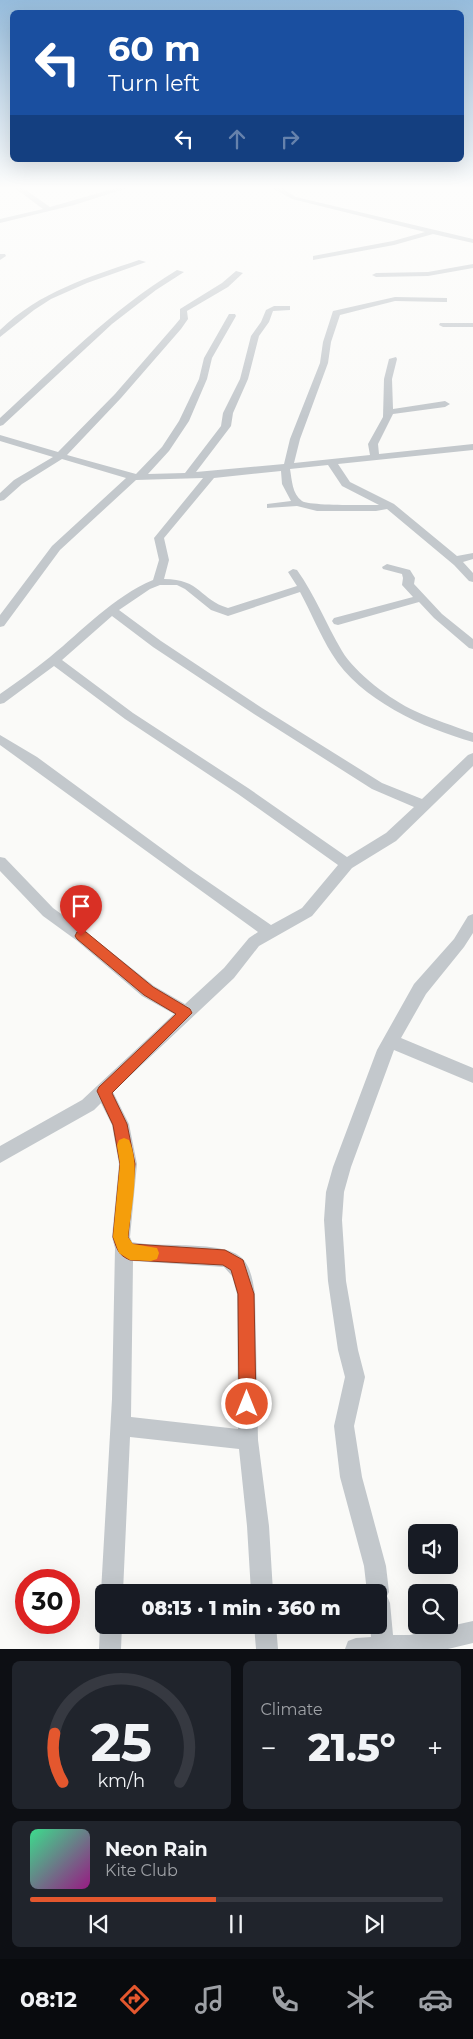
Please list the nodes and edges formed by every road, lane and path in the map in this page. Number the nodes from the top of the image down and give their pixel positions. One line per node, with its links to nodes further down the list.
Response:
1 (139, 263): 11 (street)
2 (473, 266): 5 (street)
3 (180, 272): 15 (street)
4 (239, 273): 18 (street)
5 (376, 276)
6 (444, 300): 21 (street)
7 (287, 308): 23 (street)
8 (232, 316): 24 (street)
9 (443, 325): 10 (street)
10 (473, 326)
11 (0, 335)
12 (393, 360): 14 (street)
13 (445, 404): 14 (street)
14 (388, 412): 19 (street)
15 (0, 423)
16 (0, 438): 18 (street)
17 (473, 447): 19 (street)
18 (59, 457): 24 (street); 25 (street)
19 (375, 458): 20 (street)
20 (331, 462): 21 (street); 27 (street)
21 (287, 467): 22 (street); 26 (street)
22 (211, 474): 23 (street); 34 (street)
23 (188, 476): 24 (street)
24 (137, 477): 39 (street)
25 (0, 498)
26 (298, 503): 27 (street); 28 (street)
27 (385, 504): 30 (street)
28 (271, 506)
29 (473, 556): 30 (street)
30 (454, 560): 33 (street)
31 (387, 567): 36 (street)
32 (293, 572): 35 (street)
33 (473, 579)
34 (158, 582): 35 (street); 37 (street)
35 (304, 588): 43 (street)
36 (422, 598): 38 (street); 40 (street)
37 (112, 610): 41 (street); 46 (street)
38 (338, 621)
39 (0, 624)
40 (473, 646)
41 (54, 660): 42 (street); 48 (street)
42 (0, 700)
43 (473, 738)
44 (0, 739): 50 (street)
45 (473, 758): 46 (street)
46 (425, 806): 48 (street)
47 (0, 862): 51 (street)
48 (347, 864): 50 (street)
49 (473, 920): 52 (street)
50 (270, 933): 51 (street)
51 (186, 1013): 54 (street)
52 (391, 1041): 53 (street); 61 (street)
53 (473, 1076)
54 (104, 1091): 55 (street); 56 (street)
55 (0, 1155)
56 (124, 1248): 57 (street); 58 (street)
57 (121, 1426): 58 (street); 59 (street)
58 (248, 1440): 60 (street)
59 (112, 1584)
60 (262, 1584)
61 (377, 1584)
62 (473, 1632): 67 (street)
63 (111, 1634): 68 (street)
64 (265, 1634): 69 (street)
65 (382, 1634): 66 (street)
66 (383, 1646): 67 (street); 70 (street)
67 (410, 1647)
68 (110, 1649)
69 (266, 1649)
70 (356, 1649)

